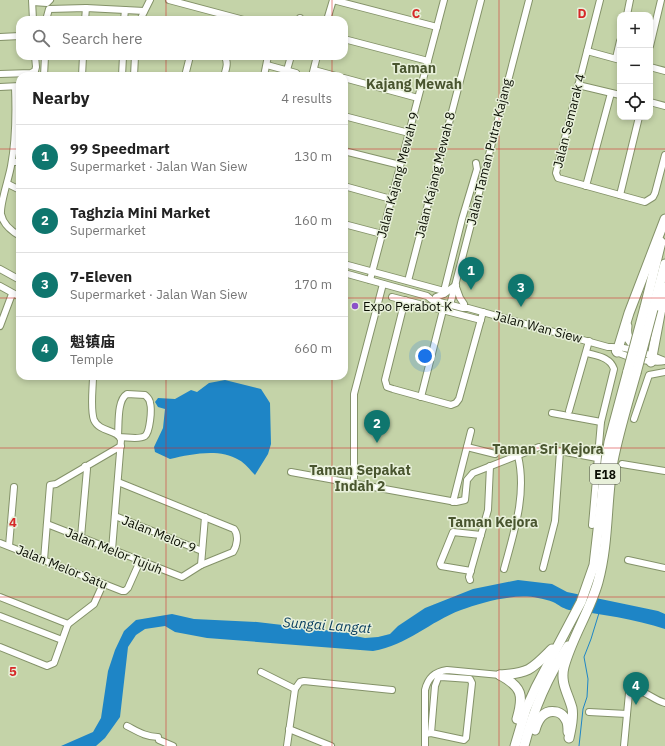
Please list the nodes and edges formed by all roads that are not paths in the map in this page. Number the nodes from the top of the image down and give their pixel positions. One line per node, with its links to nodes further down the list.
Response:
1 (50, 0): 11 (street)
2 (150, 0): 14 (street)
3 (170, 0): 21 (street)
4 (333, 0): 22 (street); 23 (street)
5 (444, 0): 23 (street, Jalan Kajang Mewah 9)
6 (481, 0): 94 (street, Jalan Kajang Mewah 8)
7 (529, 0): 96 (street, Jalan Taman Putra Kajang)
8 (600, 0): 28 (street, Jalan Semarak 4)
9 (630, 0): 15 (street)
10 (661, 0): 24 (street)
11 (32, 1): 16 (street)
12 (86, 8): 13 (street); 17 (street); 18 (street)
13 (125, 10): 14 (street); 19 (street)
14 (144, 11): 20 (street)
15 (628, 12)
16 (34, 16)
17 (47, 16)
18 (85, 16)
19 (124, 16)
20 (142, 16)
21 (229, 16)
22 (328, 16)
23 (436, 27): 40 (street, Jalan Kajang Mewah 9)
24 (653, 33)
25 (16, 36): 26 (street)
26 (0, 37)
27 (348, 41): 40 (street)
28 (587, 51): 29 (street); 58 (street, Jalan Semarak 4)
29 (617, 59)
30 (36, 60): 45 (street)
31 (45, 60): 46 (street)
32 (83, 60): 47 (street)
33 (123, 60): 48 (street)
34 (134, 60): 49 (street)
35 (189, 60): 50 (street)
36 (227, 60): 51 (street)
37 (268, 60): 41 (street)
38 (290, 60): 43 (street)
39 (317, 60): 54 (street)
40 (428, 62): 63 (street, Jalan Kajang Mewah 9)
41 (267, 65): 43 (street); 52 (street)
42 (653, 68): 44 (street)
43 (287, 70): 53 (street)
44 (665, 71)
45 (33, 72)
46 (44, 72)
47 (82, 72)
48 (122, 72)
49 (134, 72)
50 (186, 72)
51 (225, 72)
52 (265, 72)
53 (293, 72)
54 (313, 72)
55 (0, 74): 56 (street)
56 (16, 74)
57 (348, 79): 63 (street)
58 (578, 84): 61 (street); 77 (street, Jalan Semarak 4)
59 (16, 86): 60 (street)
60 (0, 87)
61 (611, 93): 62 (street); 77 (street)
62 (617, 94)
63 (418, 98): 68 (street, Jalan Kajang Mewah 9)
64 (653, 103): 65 (street)
65 (665, 106)
66 (348, 117): 68 (street)
67 (638, 120): 80 (street)
68 (409, 133): 75 (street, Jalan Kajang Mewah 9)
69 (16, 137): 72 (street)
70 (348, 152): 75 (street)
71 (665, 155): 80 (street, Jalan Semarak 4)
72 (12, 162): 73 (street); 76 (street)
73 (16, 162)
74 (476, 163): 94 (street)
75 (400, 165): 81 (street, Jalan Kajang Mewah 9)
76 (8, 184): 79 (street); 85 (street)
77 (586, 186): 80 (street, Jalan Semarak 4)
78 (348, 187): 81 (street)
79 (16, 188)
80 (620, 195)
81 (392, 199): 86 (street, Jalan Kajang Mewah 9)
82 (665, 219): 110 (highway)
83 (348, 225): 86 (street)
84 (665, 225): 107 (highway, E18)
85 (16, 234)
86 (382, 234): 90 (street, Jalan Kajang Mewah 9)
87 (665, 264): 107 (highway, E18)
88 (348, 265): 90 (street)
89 (0, 269): 92 (street)
90 (372, 271): 93 (street, Jalan Kajang Mewah 9); 94 (street)
91 (348, 274): 93 (street, Jalan Wan Siew)
92 (16, 278)
93 (370, 280): 95 (street, Jalan Wan Siew)
94 (408, 281)
95 (383, 284): 101 (street, Jalan Wan Siew); 139 (street)
96 (456, 285): 103 (street); 105 (street, Jalan Taman Putra Kajang); 106 (street)
97 (0, 286): 99 (street)
98 (665, 288): 114 (highway)
99 (12, 294): 100 (street); 112 (street)
100 (16, 296)
101 (427, 296): 103 (street, Jalan Wan Siew); 105 (street, Jalan Wan Siew)
102 (392, 297): 104 (street)
103 (436, 297): 105 (street, Jalan Wan Siew)
104 (405, 300): 108 (street); 121 (street)
105 (451, 303): 106 (street, Jalan Wan Siew)
106 (466, 306): 109 (street, Jalan Wan Siew)
107 (649, 308): 165 (highway, E18, bridge); 166 (highway, E18, bridge)
108 (443, 310): 111 (street); 121 (street)
109 (482, 312): 111 (street); 113 (street, Jalan Wan Siew)
110 (629, 313): 114 (highway); 115 (highway)
111 (481, 320): 121 (street)
112 (0, 326)
113 (589, 341): 115 (street, Jalan Wan Siew); 116 (street)
114 (655, 344): 117 (highway)
115 (618, 349): 117 (street, Jalan Wan Siew)
116 (587, 353): 122 (street); 125 (street)
117 (651, 359): 118 (street, Jalan Wan Siew)
118 (665, 361)
119 (665, 372): 124 (street)
120 (93, 380): 127 (street)
121 (421, 397)
122 (569, 411)
123 (552, 413): 125 (street)
124 (634, 419)
125 (601, 422): 132 (street)
126 (471, 431): 128 (street)
127 (120, 439): 127 (street); 134 (street); 138 (street)
128 (466, 447): 130 (street); 141 (street)
129 (560, 451): 131 (street); 132 (street); 157 (street)
130 (495, 454)
131 (518, 456): 135 (street); 156 (street)
132 (597, 458): 145 (street)
133 (622, 464): 136 (street)
134 (85, 466): 144 (street); 147 (street)
135 (490, 466): 141 (street); 146 (street)
136 (665, 471)
137 (291, 472): 139 (street)
138 (118, 482): 142 (street); 143 (street)
139 (354, 483): 141 (street)
140 (14, 486): 149 (street)
141 (453, 502)
142 (115, 516): 150 (street); 151 (street, Jalan Melor 9)
143 (205, 517): 151 (street); 155 (street)
144 (47, 524): 147 (street, Jalan Melor Tujuh); 152 (street)
145 (592, 525)
146 (481, 535): 159 (street); 159 (street)
147 (81, 537): 150 (street, Jalan Melor Tujuh)
148 (0, 543): 149 (street, Jalan Melor Satu)
149 (9, 546): 152 (street, Jalan Melor Satu)
150 (112, 550): 154 (street, Jalan Melor Tujuh)
151 (202, 551): 155 (street)
152 (44, 560): 161 (street, Jalan Melor Satu)
153 (628, 560): 158 (street)
154 (140, 561): 155 (street, Jalan Melor Tujuh); 161 (street, Jalan Melor Satu)
155 (201, 565)
156 (504, 568)
157 (543, 568)
158 (665, 568)
159 (472, 571): 160 (street)
160 (470, 580)
161 (103, 584): 164 (street)
162 (0, 597): 164 (street)
163 (0, 616): 167 (street)
164 (68, 624): 167 (street)
165 (579, 630): 179 (highway); 185 (highway, E18)
166 (563, 638): 170 (highway); 184 (highway, E18)
167 (62, 640): 168 (street)
168 (0, 647)
169 (260, 672): 171 (street)
170 (500, 675): 178 (street); 184 (highway)
171 (295, 689): 172 (street); 177 (street)
172 (392, 690)
173 (665, 703): 175 (street)
174 (589, 712): 175 (street)
175 (627, 714): 187 (street)
176 (127, 726): 181 (street)
177 (289, 729): 180 (street); 182 (street)
178 (428, 734): 178 (street); 183 (street)
179 (568, 742): 186 (highway)
180 (327, 745)
181 (173, 746)
182 (287, 746)
183 (425, 746)
184 (515, 746)
185 (524, 746)
186 (530, 746)
187 (624, 746)

